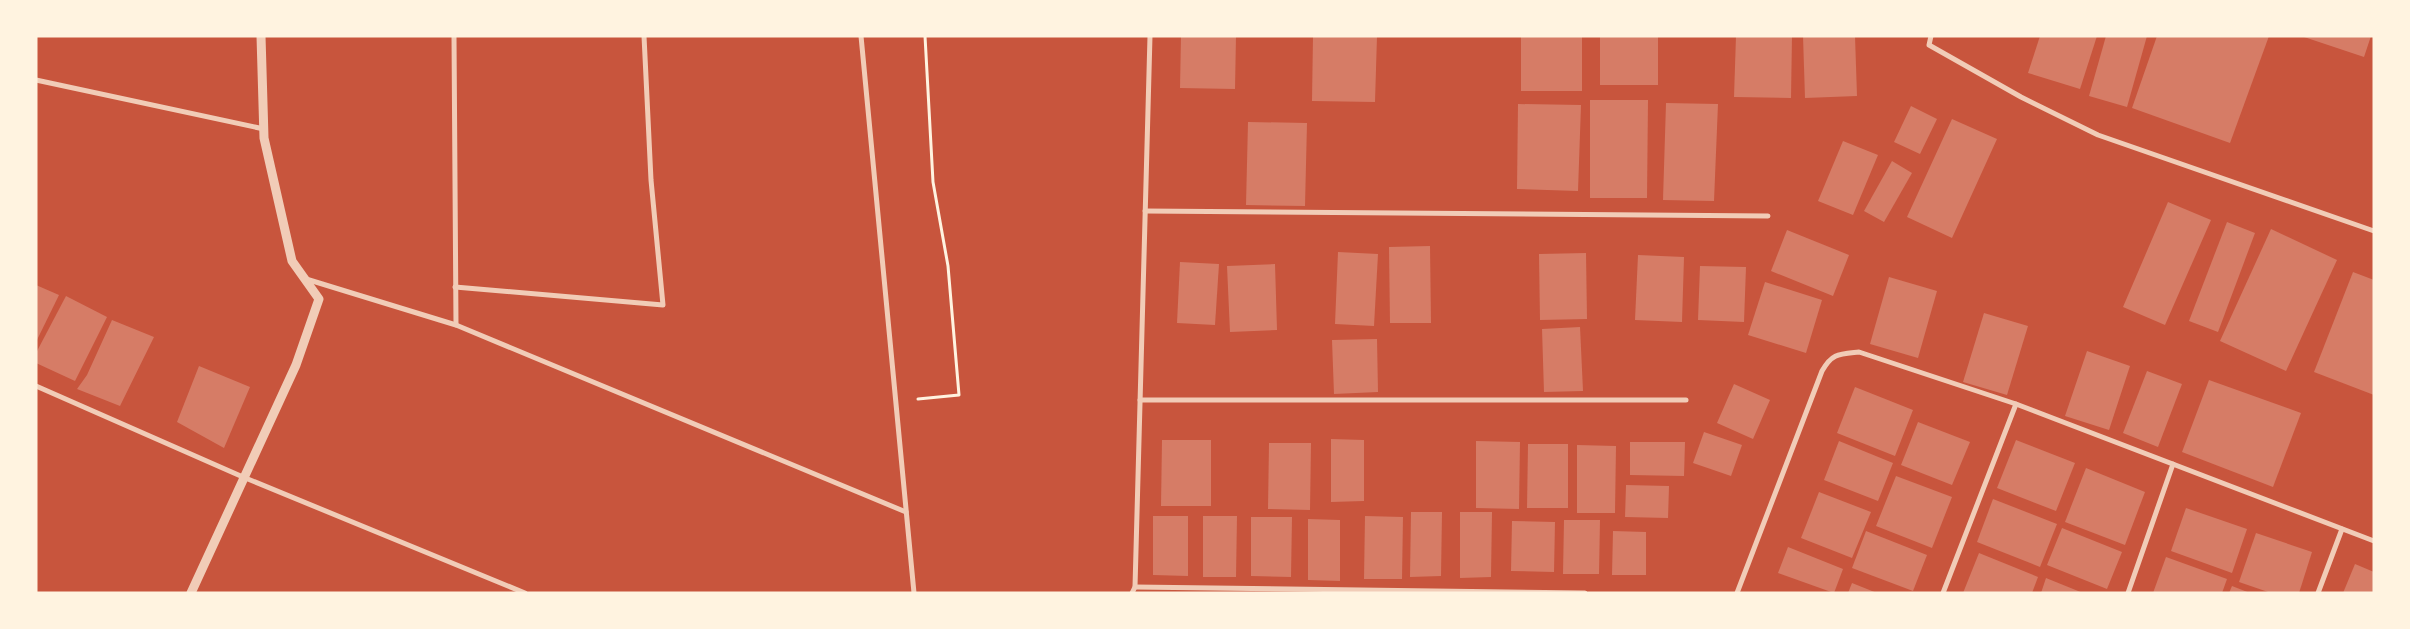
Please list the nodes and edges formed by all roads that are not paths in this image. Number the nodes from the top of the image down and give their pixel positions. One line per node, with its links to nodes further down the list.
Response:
1 (261, 36): 8 (street)
2 (454, 36): 13 (street)
3 (644, 36): 13 (street)
4 (861, 36): 21 (street)
5 (1150, 36): 9 (street)
6 (1931, 36): 11 (street)
7 (36, 80): 8 (street)
8 (264, 129): 12 (street)
9 (1145, 211): 10 (street); 16 (street)
10 (1768, 216)
11 (2374, 231)
12 (305, 279): 14 (street); 20 (street)
13 (455, 287): 14 (street)
14 (456, 325): 21 (street)
15 (36, 386): 20 (street)
16 (1140, 400): 17 (street); 24 (street)
17 (1686, 400)
18 (2016, 404): 19 (street); 30 (street); 31 (street)
19 (2173, 464): 22 (street); 32 (street)
20 (243, 477): 25 (street); 26 (street)
21 (906, 512): 27 (street)
22 (2342, 529): 23 (street); 33 (street)
23 (2374, 541)
24 (1135, 587): 28 (street); 29 (street)
25 (191, 593)
26 (524, 593)
27 (914, 593)
28 (1132, 593)
29 (1585, 593)
30 (1737, 593)
31 (1943, 593)
32 (2128, 593)
33 (2318, 593)

